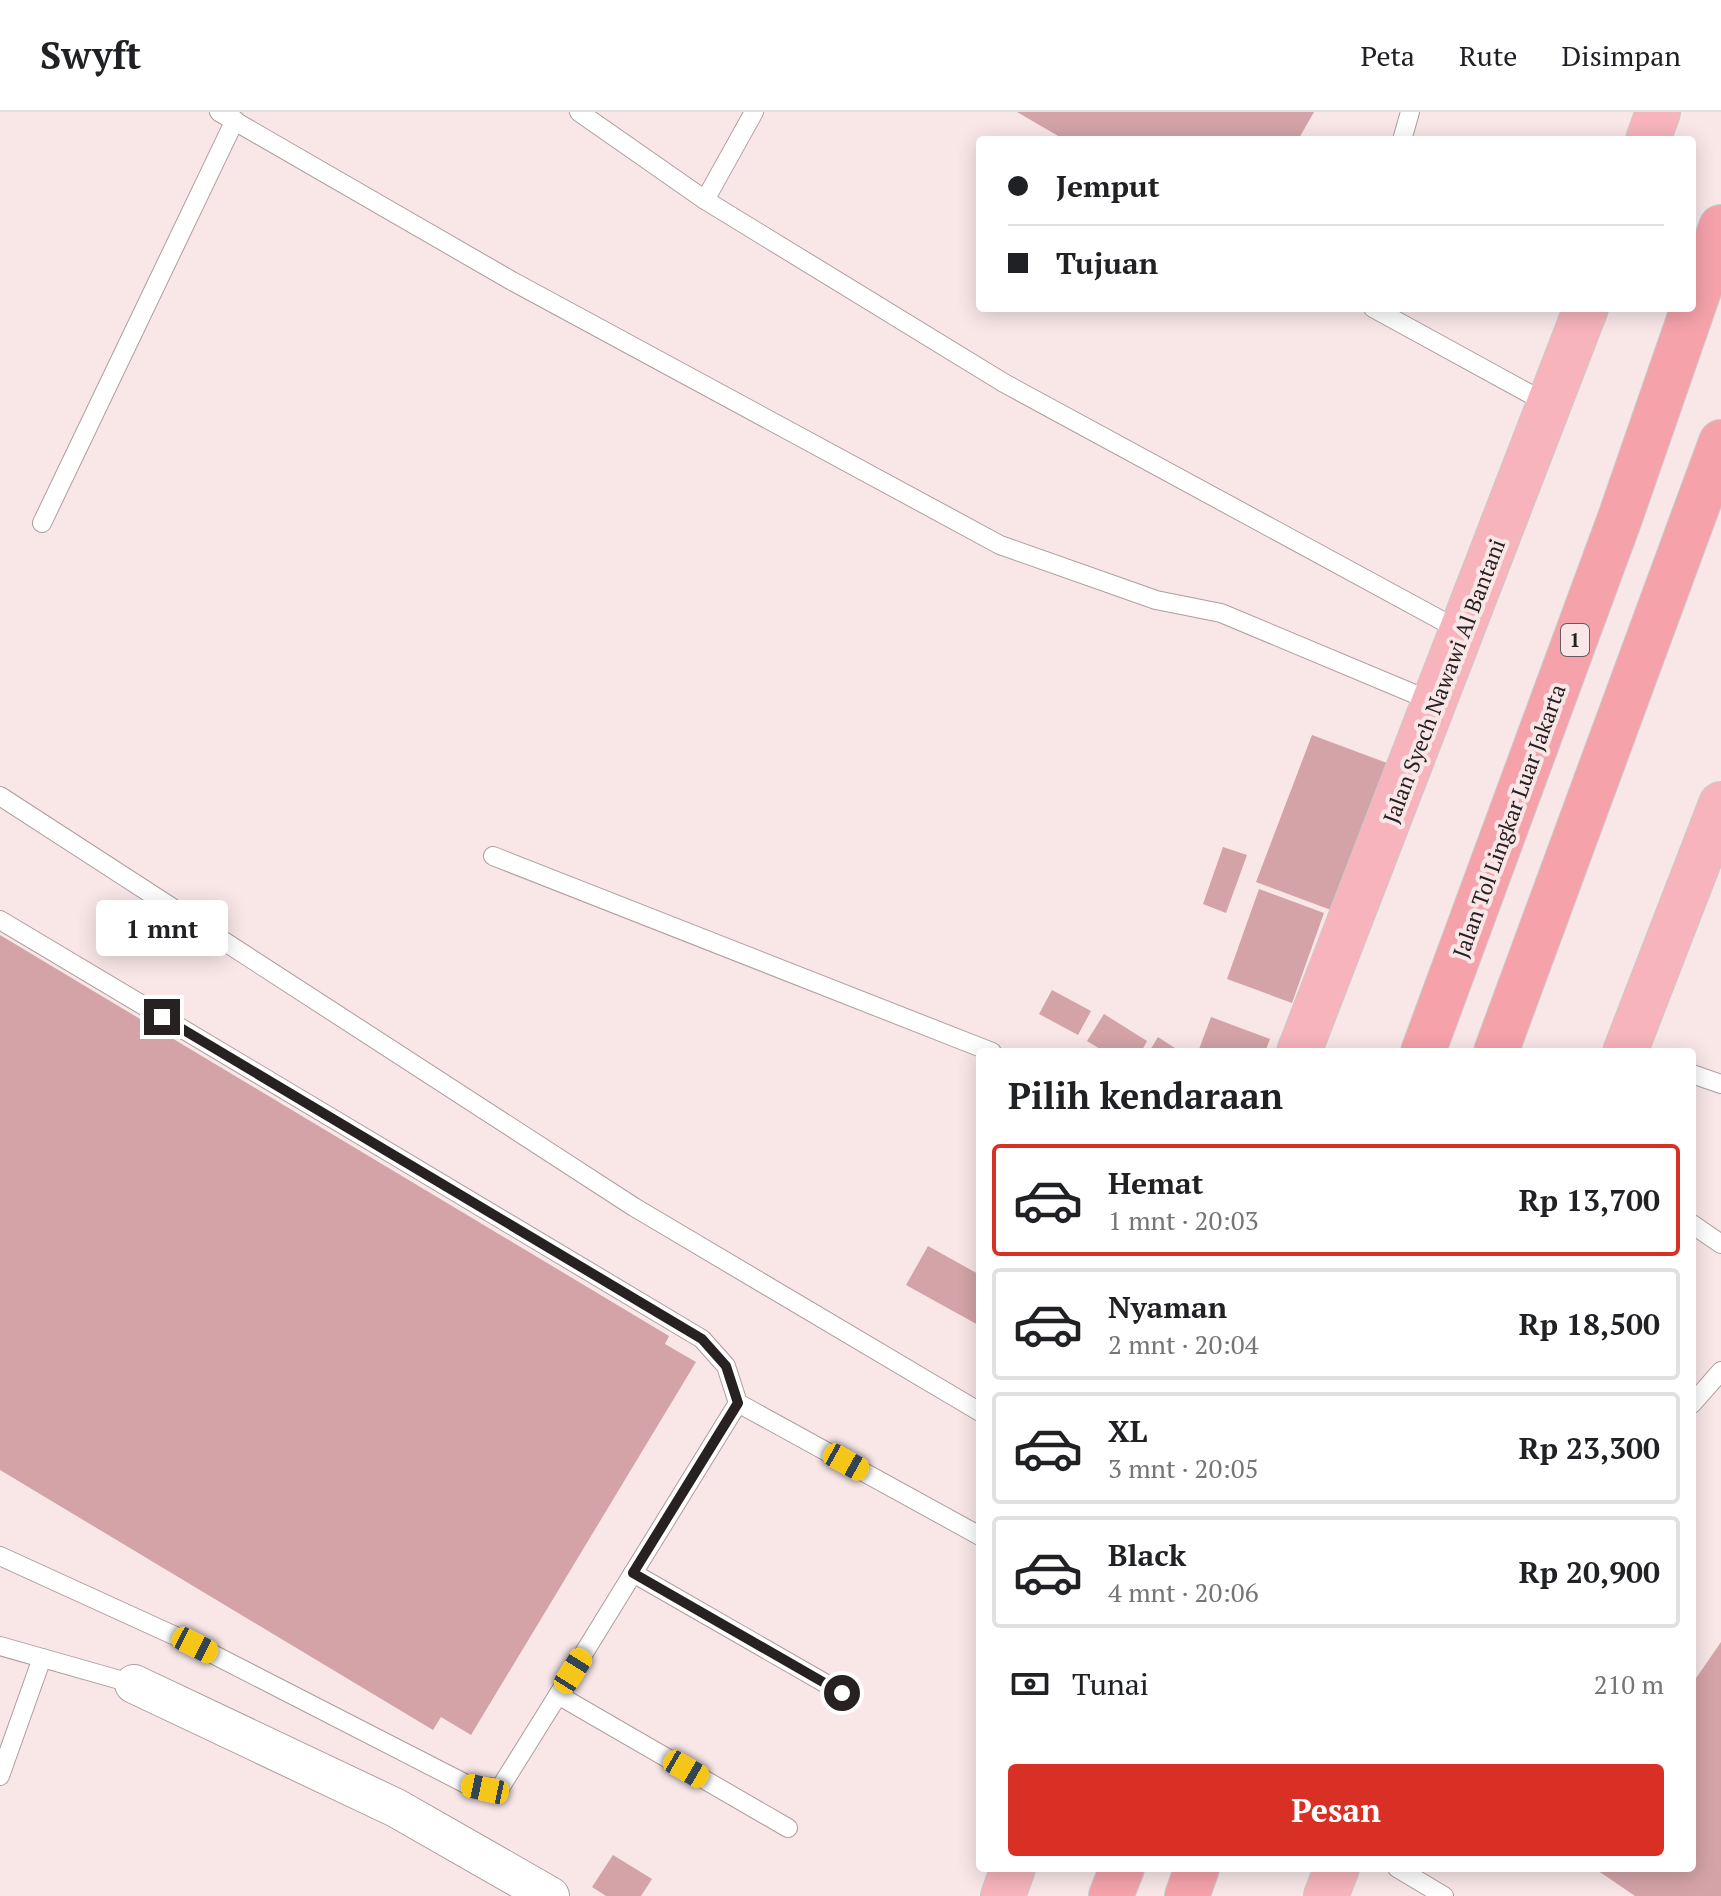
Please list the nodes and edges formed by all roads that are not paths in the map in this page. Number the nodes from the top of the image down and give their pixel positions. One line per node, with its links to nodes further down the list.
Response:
1 (579, 112): 8 (lane)
2 (754, 112): 8 (lane)
3 (1410, 112): 6 (lane)
4 (1658, 112): 7 (highway)
5 (227, 116): 16 (lane); 18 (lane)
6 (1403, 136)
7 (1649, 136)
8 (705, 200): 17 (lane)
9 (1721, 227): 10 (highway, Jalan Tol Lingkar Luar Jakarta / 1)
10 (1696, 299)
11 (1380, 312): 14 (lane)
12 (1585, 312): 14 (highway, Jalan Syech Nawawi Al Bantani)
13 (1691, 312): 25 (highway, Jalan Tol Lingkar Luar Jakarta / 1)
14 (1551, 405): 17 (highway, Jalan Syech Nawawi Al Bantani)
15 (1721, 442): 26 (highway)
16 (42, 523)
17 (1463, 632): 18 (highway, Jalan Syech Nawawi Al Bantani)
18 (1436, 703): 24 (highway, Jalan Syech Nawawi Al Bantani)
19 (0, 796): 35 (lane)
20 (1721, 804): 27 (highway)
21 (493, 856): 23 (lane)
22 (0, 920): 34 (lane)
23 (982, 1048)
24 (1301, 1048)
25 (1424, 1048)
26 (1497, 1048)
27 (1632, 1048)
28 (1696, 1075): 29 (lane)
29 (1721, 1084)
30 (1696, 1227): 31 (lane)
31 (1721, 1244)
32 (1721, 1371): 33 (lane)
33 (1696, 1399)
34 (738, 1403): 36 (lane); 38 (lane)
35 (976, 1410)
36 (976, 1534)
37 (0, 1556): 43 (lane)
38 (633, 1573): 42 (lane); 43 (lane)
39 (0, 1646): 40 (lane)
40 (42, 1658): 41 (lane); 44 (lane)
41 (134, 1684): 51 (street)
42 (842, 1693)
43 (558, 1695): 45 (lane)
44 (0, 1776)
45 (788, 1828)
46 (1012, 1872): 52 (highway)
47 (1120, 1872): 53 (highway)
48 (1196, 1872): 54 (highway)
49 (1335, 1872): 55 (highway)
50 (1404, 1872): 56 (lane)
51 (550, 1896)
52 (1003, 1896)
53 (1111, 1896)
54 (1187, 1896)
55 (1326, 1896)
56 (1444, 1896)

